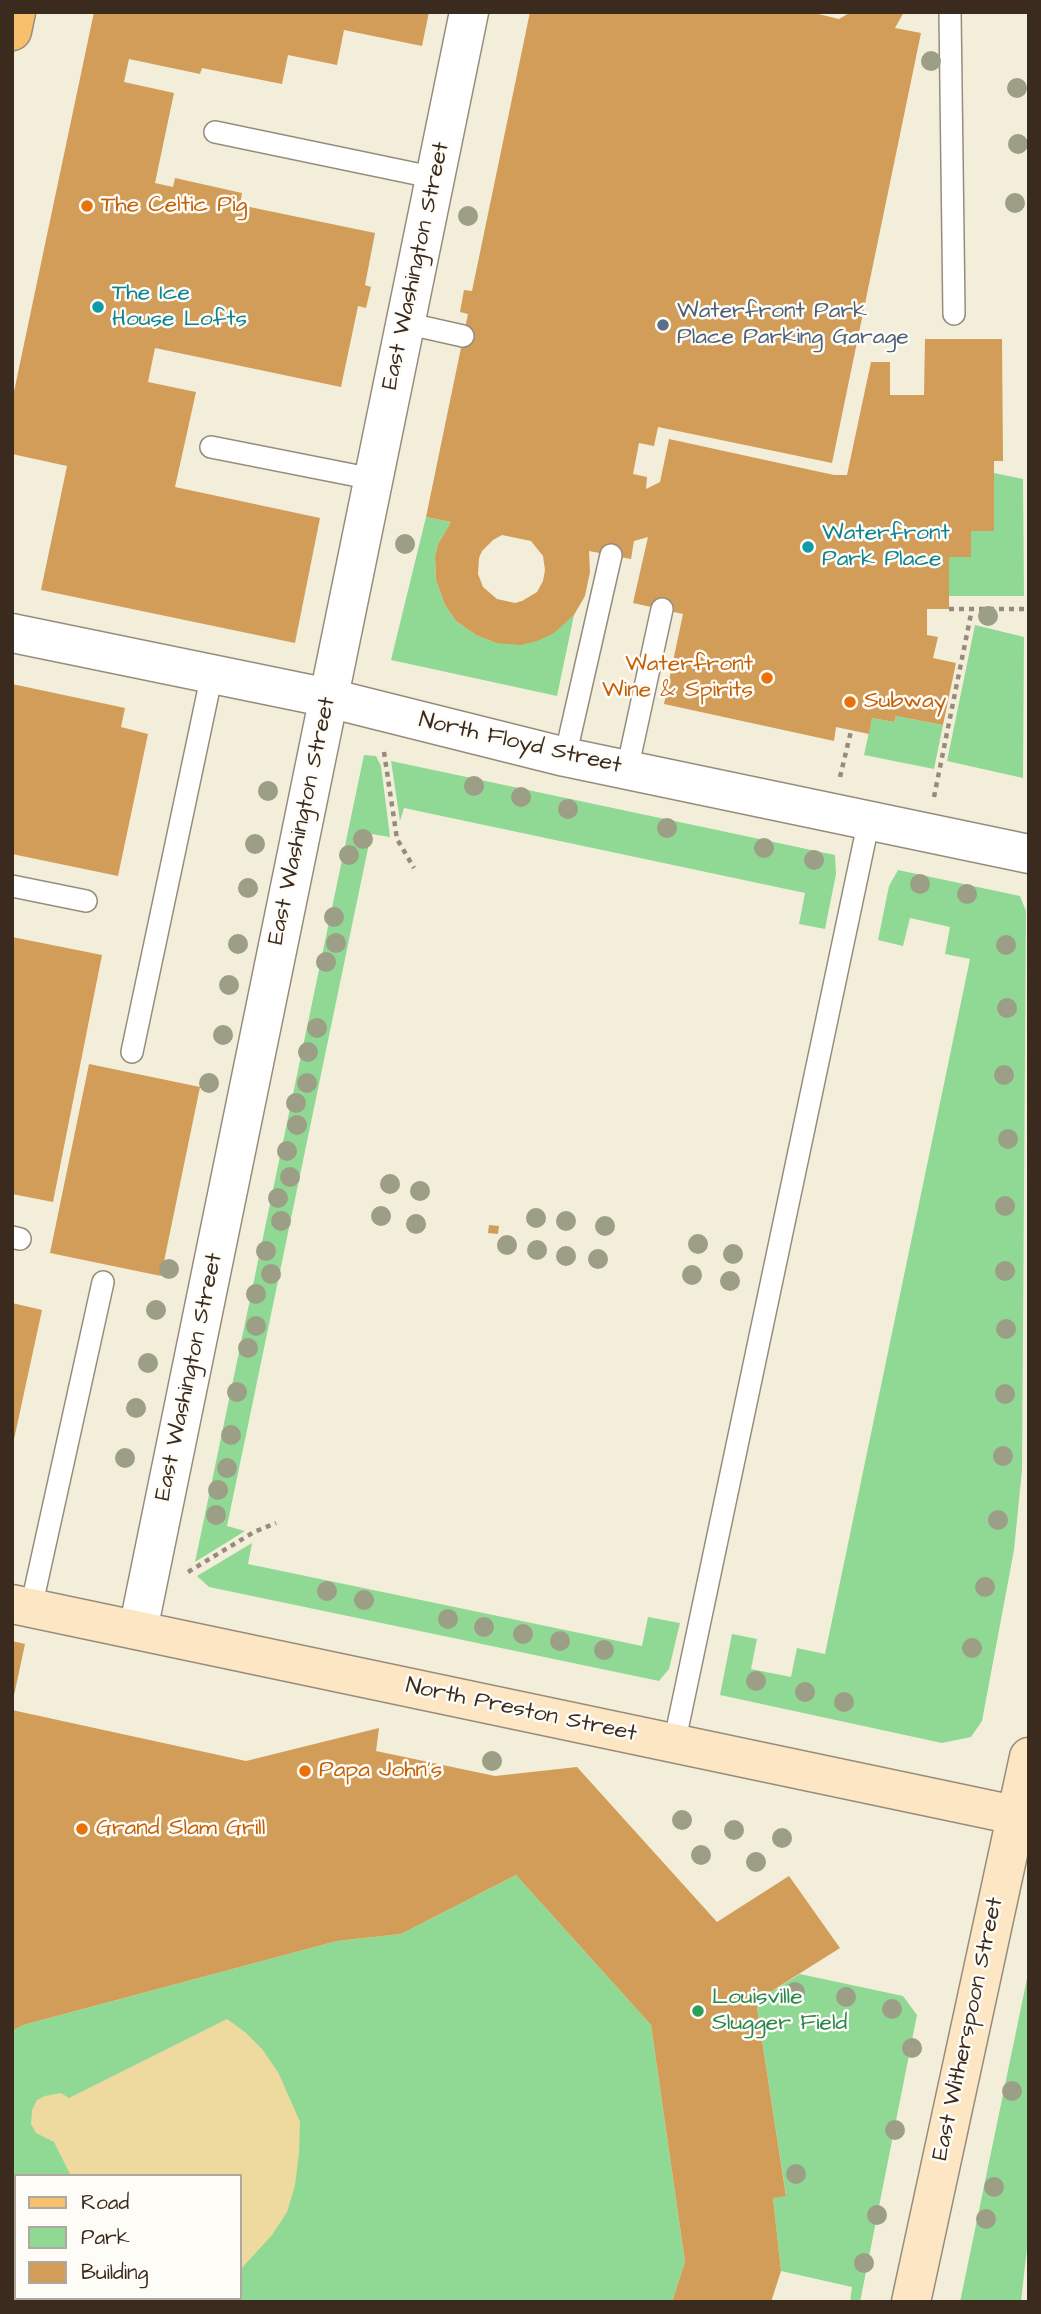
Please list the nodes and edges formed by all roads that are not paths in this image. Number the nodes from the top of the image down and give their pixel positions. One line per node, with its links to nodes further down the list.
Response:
1 (16, 12): 4 (main road)
2 (470, 12): 6 (street, East Washington Street)
3 (950, 12): 7 (lane)
4 (12, 31)
5 (215, 132): 6 (lane)
6 (436, 178): 8 (street, East Washington Street)
7 (954, 314)
8 (405, 323): 9 (lane); 11 (street, East Washington Street)
9 (463, 336)
10 (211, 447): 11 (lane)
11 (373, 479): 16 (street, East Washington Street)
12 (611, 555): 17 (lane)
13 (662, 609): 18 (lane)
14 (12, 633): 15 (street, North Floyd Street)
15 (212, 674): 16 (street, North Floyd Street); 23 (lane)
16 (329, 698): 17 (street, North Floyd Street); 26 (street, East Washington Street)
17 (565, 757): 18 (street, North Floyd Street)
18 (627, 770): 19 (street, North Floyd Street)
19 (869, 820): 20 (street, North Floyd Street); 27 (lane)
20 (1029, 854)
21 (12, 886): 22 (lane)
22 (86, 901)
23 (132, 1052)
24 (103, 1282): 25 (lane)
25 (22, 1606): 26 (street, North Preston Street)
26 (138, 1630): 27 (street, North Preston Street)
27 (674, 1744): 29 (street, North Preston Street)
28 (1029, 1757): 29 (street, East Witherspoon Street)
29 (1022, 1817): 30 (street, East Witherspoon Street)
30 (911, 2302)

